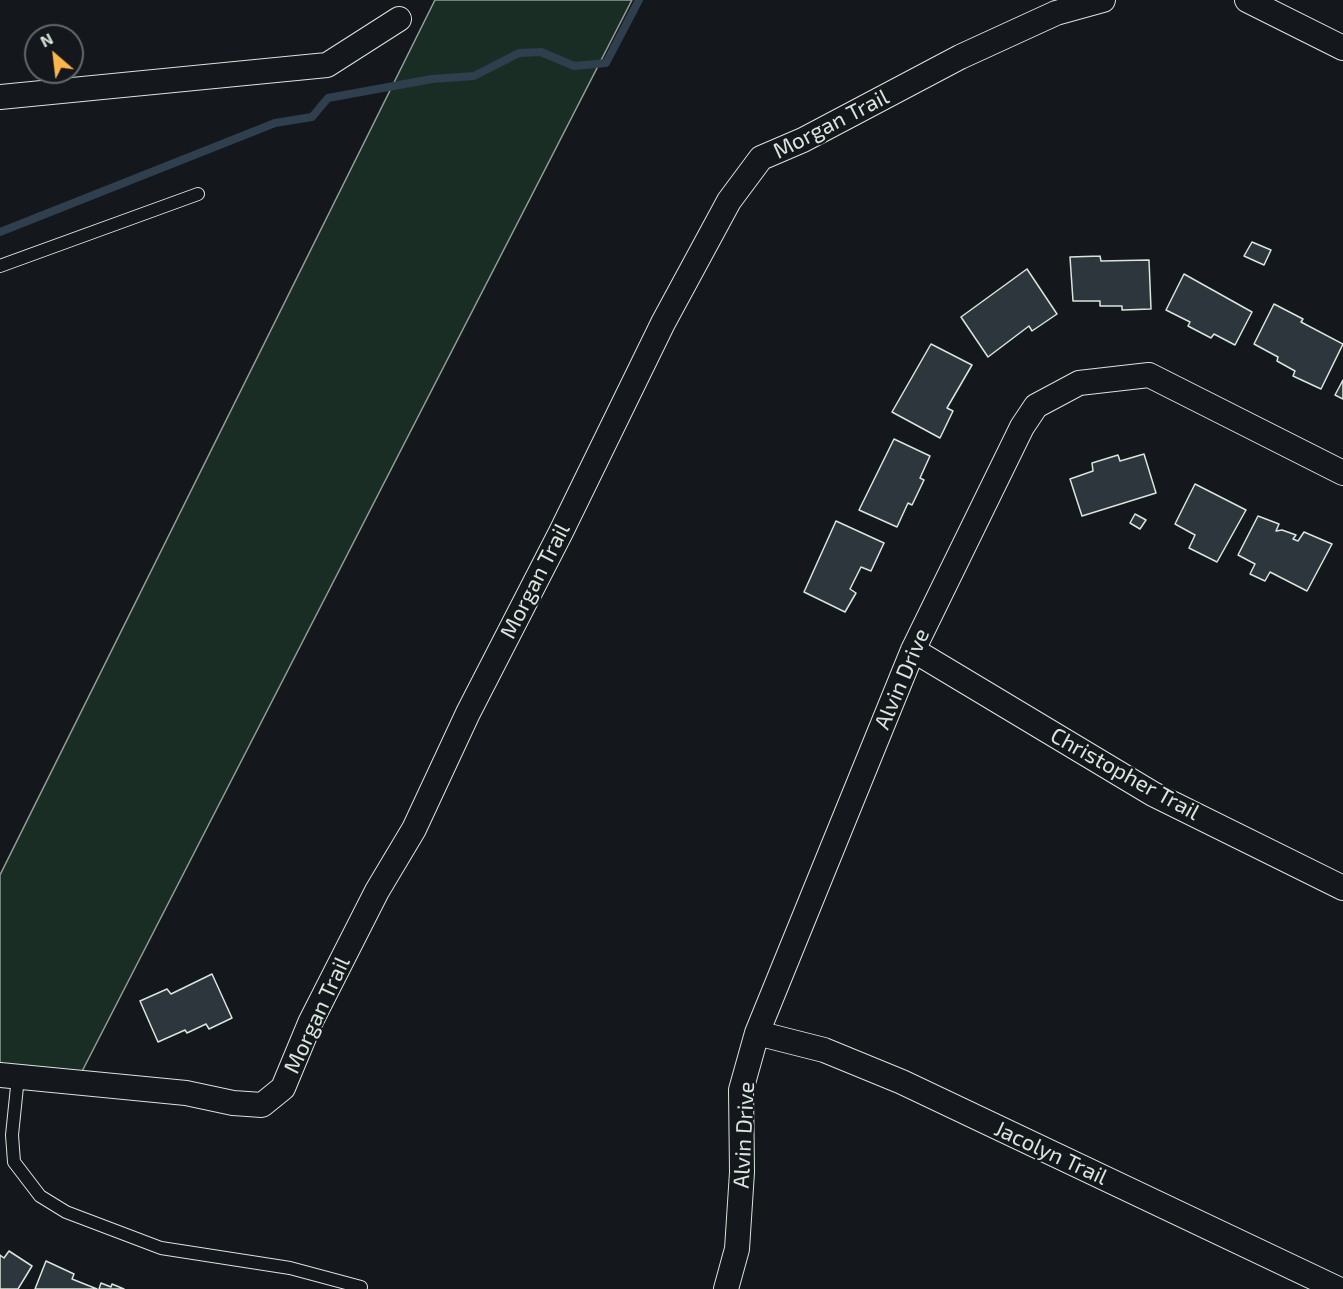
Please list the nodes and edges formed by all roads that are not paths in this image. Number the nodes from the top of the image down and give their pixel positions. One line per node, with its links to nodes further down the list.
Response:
1 (1103, 0): 12 (street, Morgan Trail)
2 (1247, 0): 4 (street)
3 (399, 20): 5 (street)
4 (1343, 48)
5 (0, 96)
6 (198, 194): 7 (lane)
7 (0, 266)
8 (1343, 473): 9 (street, Alvin Drive)
9 (913, 650): 10 (street, Christopher Trail); 11 (street, Alvin Drive)
10 (1343, 888)
11 (757, 1033): 14 (street, Alvin Drive); 15 (street, Jacolyn Trail)
12 (9, 1076): 13 (lane)
13 (361, 1287)
14 (726, 1289)
15 (1338, 1289)

